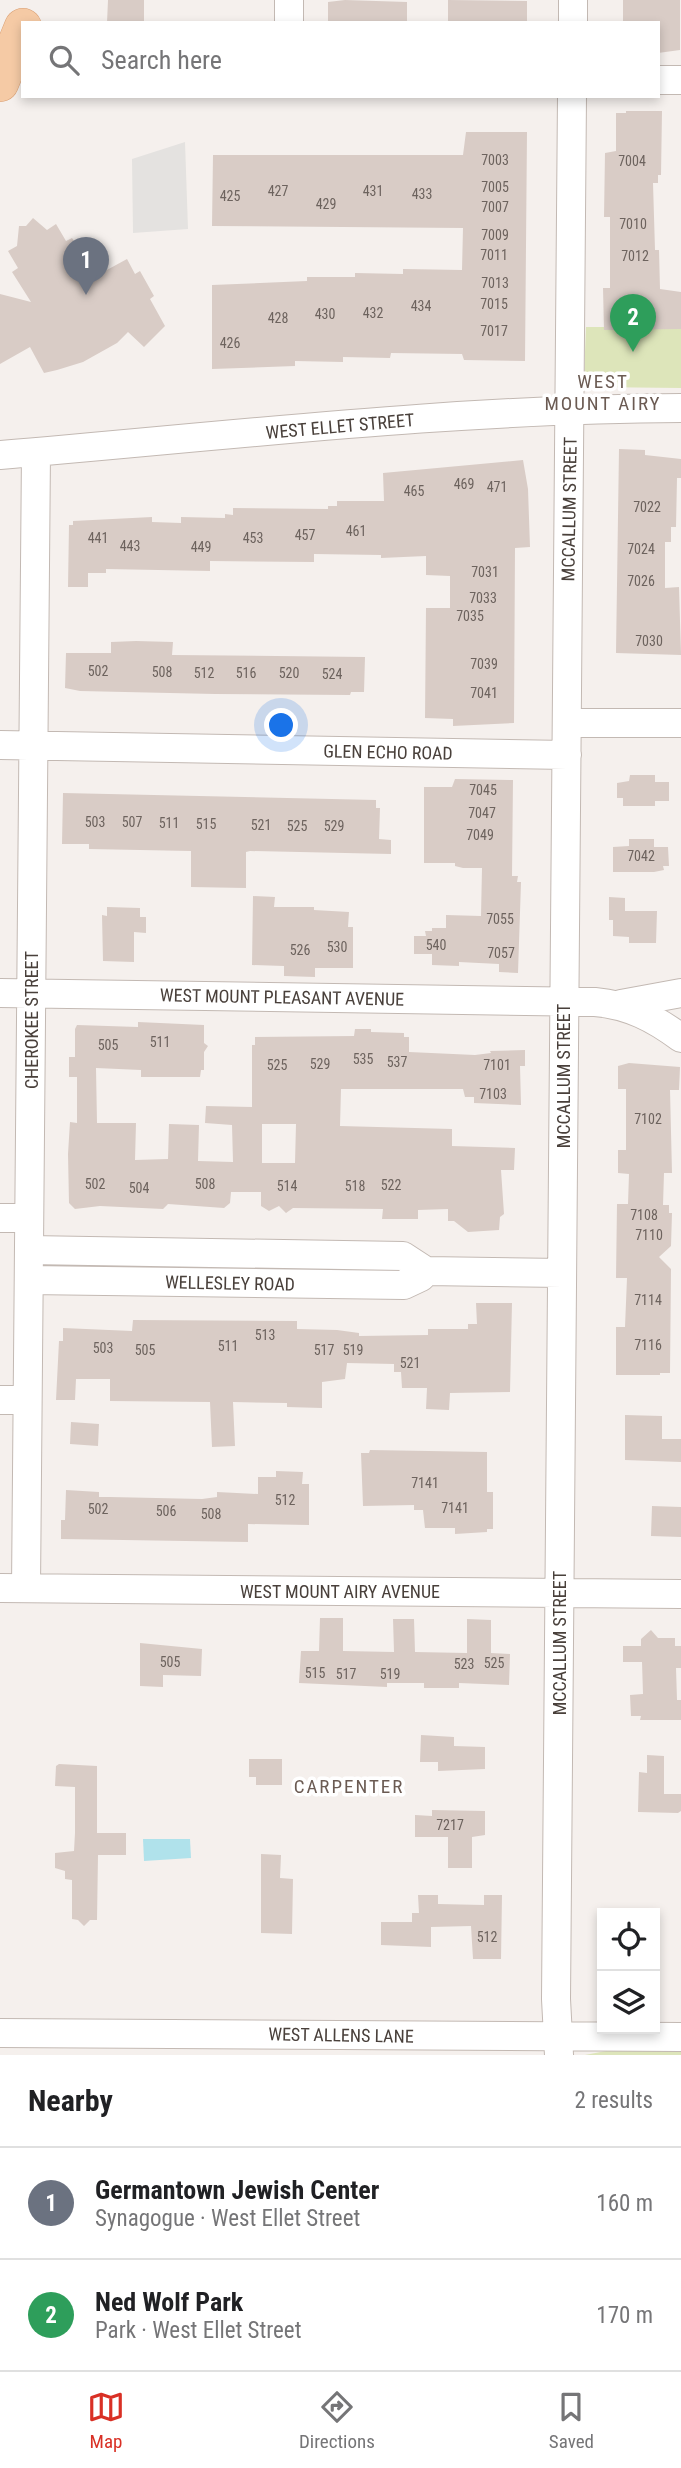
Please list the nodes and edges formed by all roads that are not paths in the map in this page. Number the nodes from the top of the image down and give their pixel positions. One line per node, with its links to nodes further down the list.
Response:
1 (31, 0): 4 (main road)
2 (289, 0): 5 (street)
3 (573, 0): 6 (street)
4 (24, 21)
5 (289, 21)
6 (573, 21)
7 (21, 30): 10 (main road)
8 (660, 80): 9 (street)
9 (681, 80)
10 (0, 86): 11 (street)
11 (21, 88)
12 (572, 98): 14 (street, MCCALLUM STREET)
13 (681, 408): 14 (street, WEST ELLET STREET)
14 (570, 409): 15 (street, WEST ELLET STREET); 17 (street, MCCALLUM STREET)
15 (36, 452): 16 (street, WEST ELLET STREET); 20 (street, CHEROKEE STREET)
16 (0, 455)
17 (567, 723): 18 (street); 21 (street, MCCALLUM STREET)
18 (681, 723)
19 (0, 745): 20 (street, GLEN ECHO ROAD)
20 (32, 746): 21 (street, GLEN ECHO ROAD); 23 (street, CHEROKEE STREET)
21 (567, 755): 25 (street, MCCALLUM STREET)
22 (0, 993): 23 (street, WEST MOUNT PLEASANT AVENUE)
23 (31, 993): 25 (street, WEST MOUNT PLEASANT AVENUE); 29 (street, CHEROKEE STREET)
24 (681, 993): 26 (street, WEST MOUNT PLEASANT AVENUE)
25 (564, 1002): 26 (street, WEST MOUNT PLEASANT AVENUE); 32 (street, MCCALLUM STREET)
26 (621, 1004): 27 (street)
27 (681, 1038)
28 (0, 1218): 29 (street)
29 (29, 1218): 30 (street, CHEROKEE STREET)
30 (29, 1251): 31 (street, WELLESLEY ROAD); 33 (street, CHEROKEE STREET)
31 (426, 1271): 32 (street, WELLESLEY ROAD); 33 (street, WELLESLEY ROAD)
32 (562, 1273): 36 (street, MCCALLUM STREET)
33 (29, 1280): 34 (street, CHEROKEE STREET)
34 (14, 1400): 35 (street, CHEROKEE STREET)
35 (13, 1588): 36 (street, WEST MOUNT AIRY AVENUE)
36 (560, 1593): 37 (street, WEST MOUNT AIRY AVENUE); 41 (street, MCCALLUM STREET)
37 (681, 1594)
38 (0, 2033): 40 (street, WEST ALLENS LANE)
39 (681, 2037): 41 (street, WEST ALLENS LANE)
40 (155, 2044): 41 (street, WEST ALLENS LANE)
41 (558, 2046)

